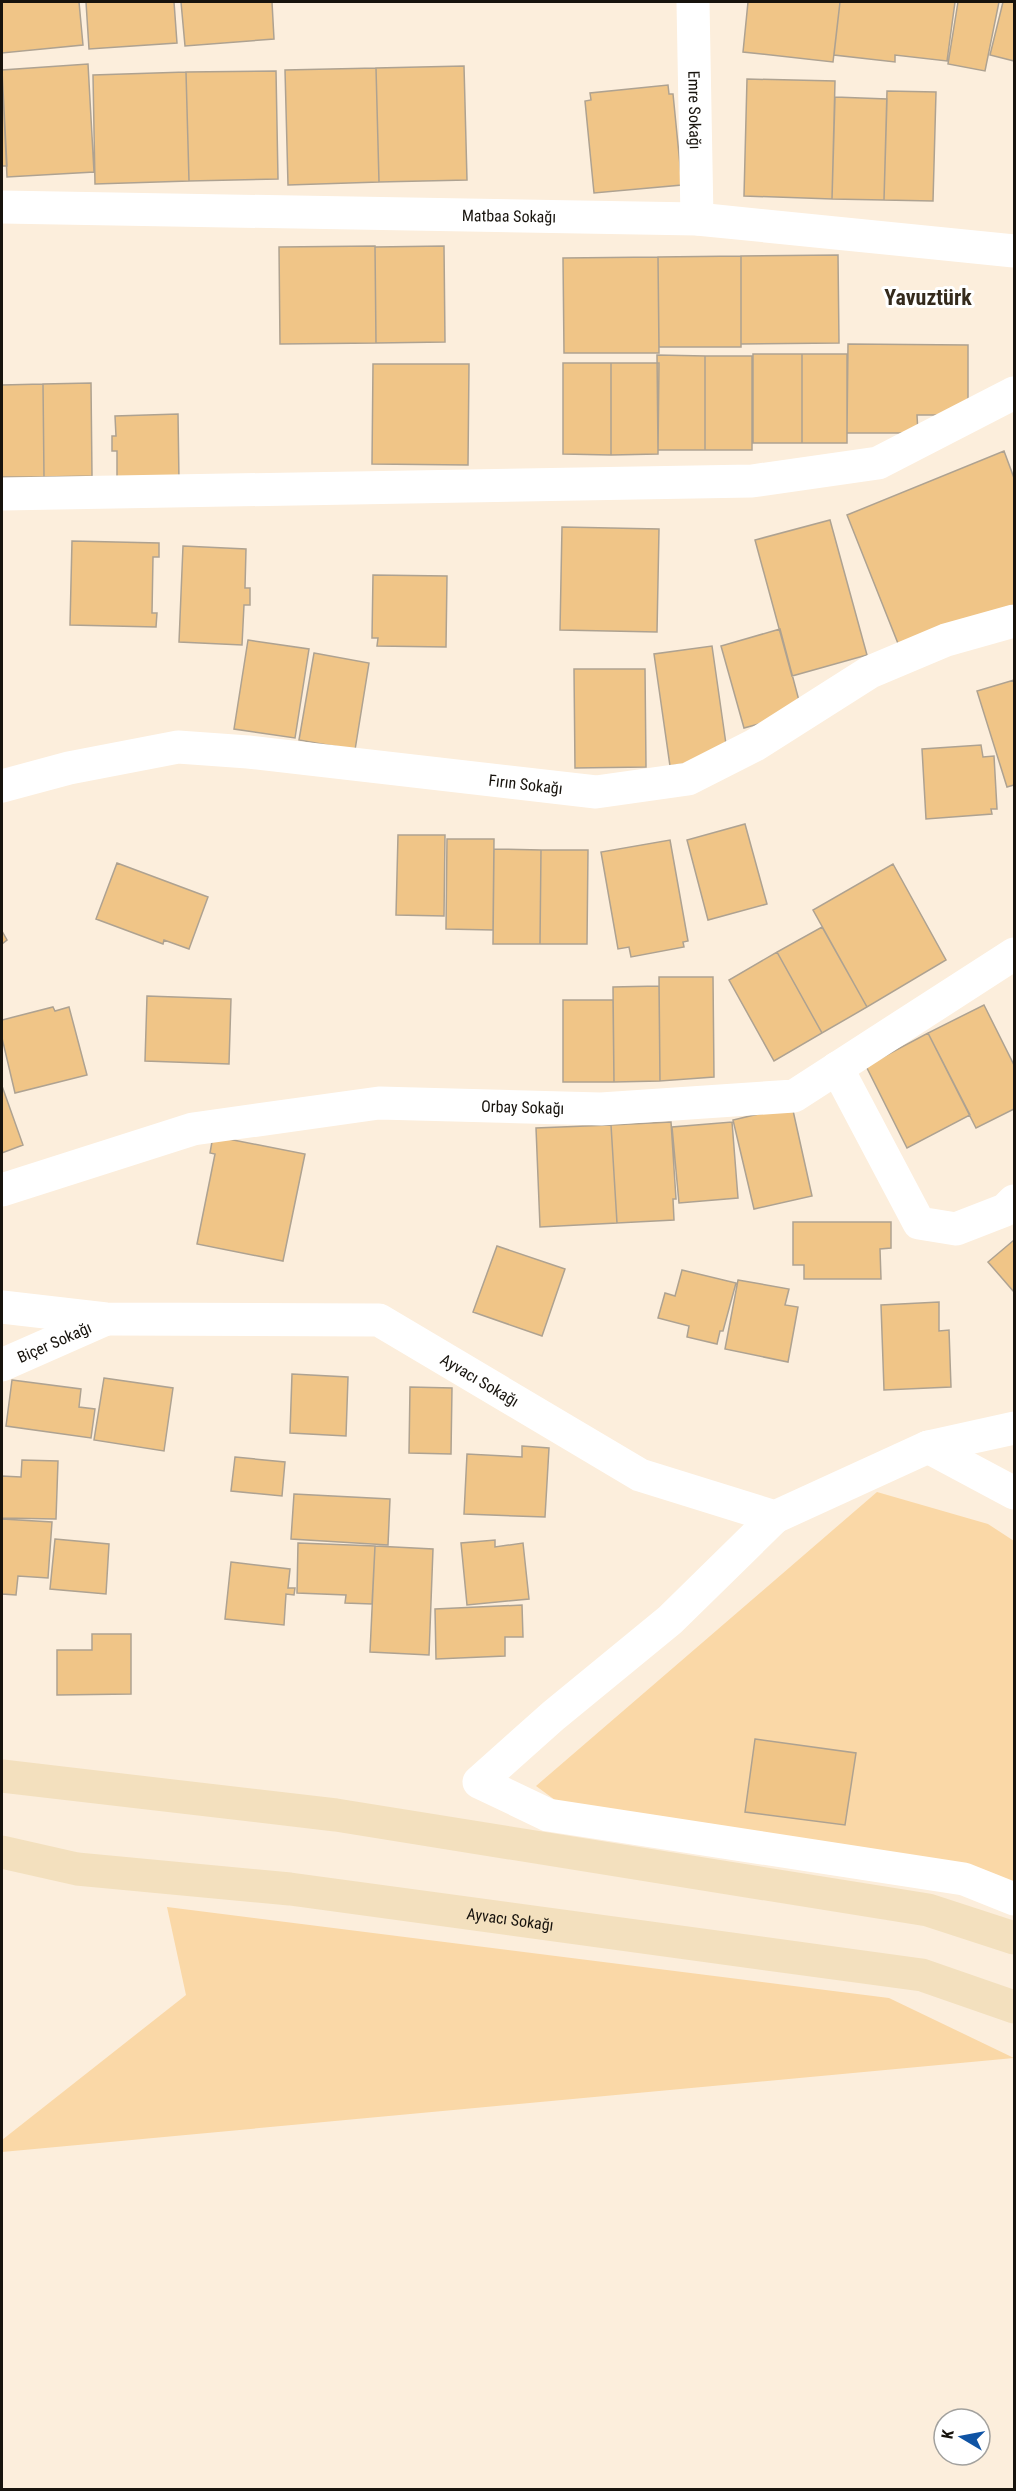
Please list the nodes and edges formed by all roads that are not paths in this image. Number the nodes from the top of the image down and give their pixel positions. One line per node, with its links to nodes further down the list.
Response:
1 (693, 2): 3 (street, Emre Sokağı)
2 (2, 207): 3 (street, Matbaa Sokağı)
3 (697, 219): 4 (street, Matbaa Sokağı)
4 (1014, 251)
5 (1014, 393): 6 (street)
6 (2, 494)
7 (1014, 621): 8 (street, Fırın Sokağı)
8 (2, 786)
9 (1014, 954): 10 (street, Orbay Sokağı)
10 (837, 1068): 11 (street, Orbay Sokağı); 12 (street)
11 (2, 1190)
12 (1014, 1201)
13 (2, 1307): 14 (street, Ayvacı Sokağı)
14 (106, 1319): 15 (street, Biçer Sokağı); 19 (street, Ayvacı Sokağı)
15 (2, 1365)
16 (1014, 1428): 17 (street)
17 (928, 1447): 18 (street); 19 (street)
18 (1014, 1493)
19 (775, 1517): 22 (street)
20 (2, 1776): 23 (main road)
21 (2, 1852): 24 (main road, Ayvacı Sokağı)
22 (1014, 1899)
23 (1014, 1938)
24 (1014, 2007)

